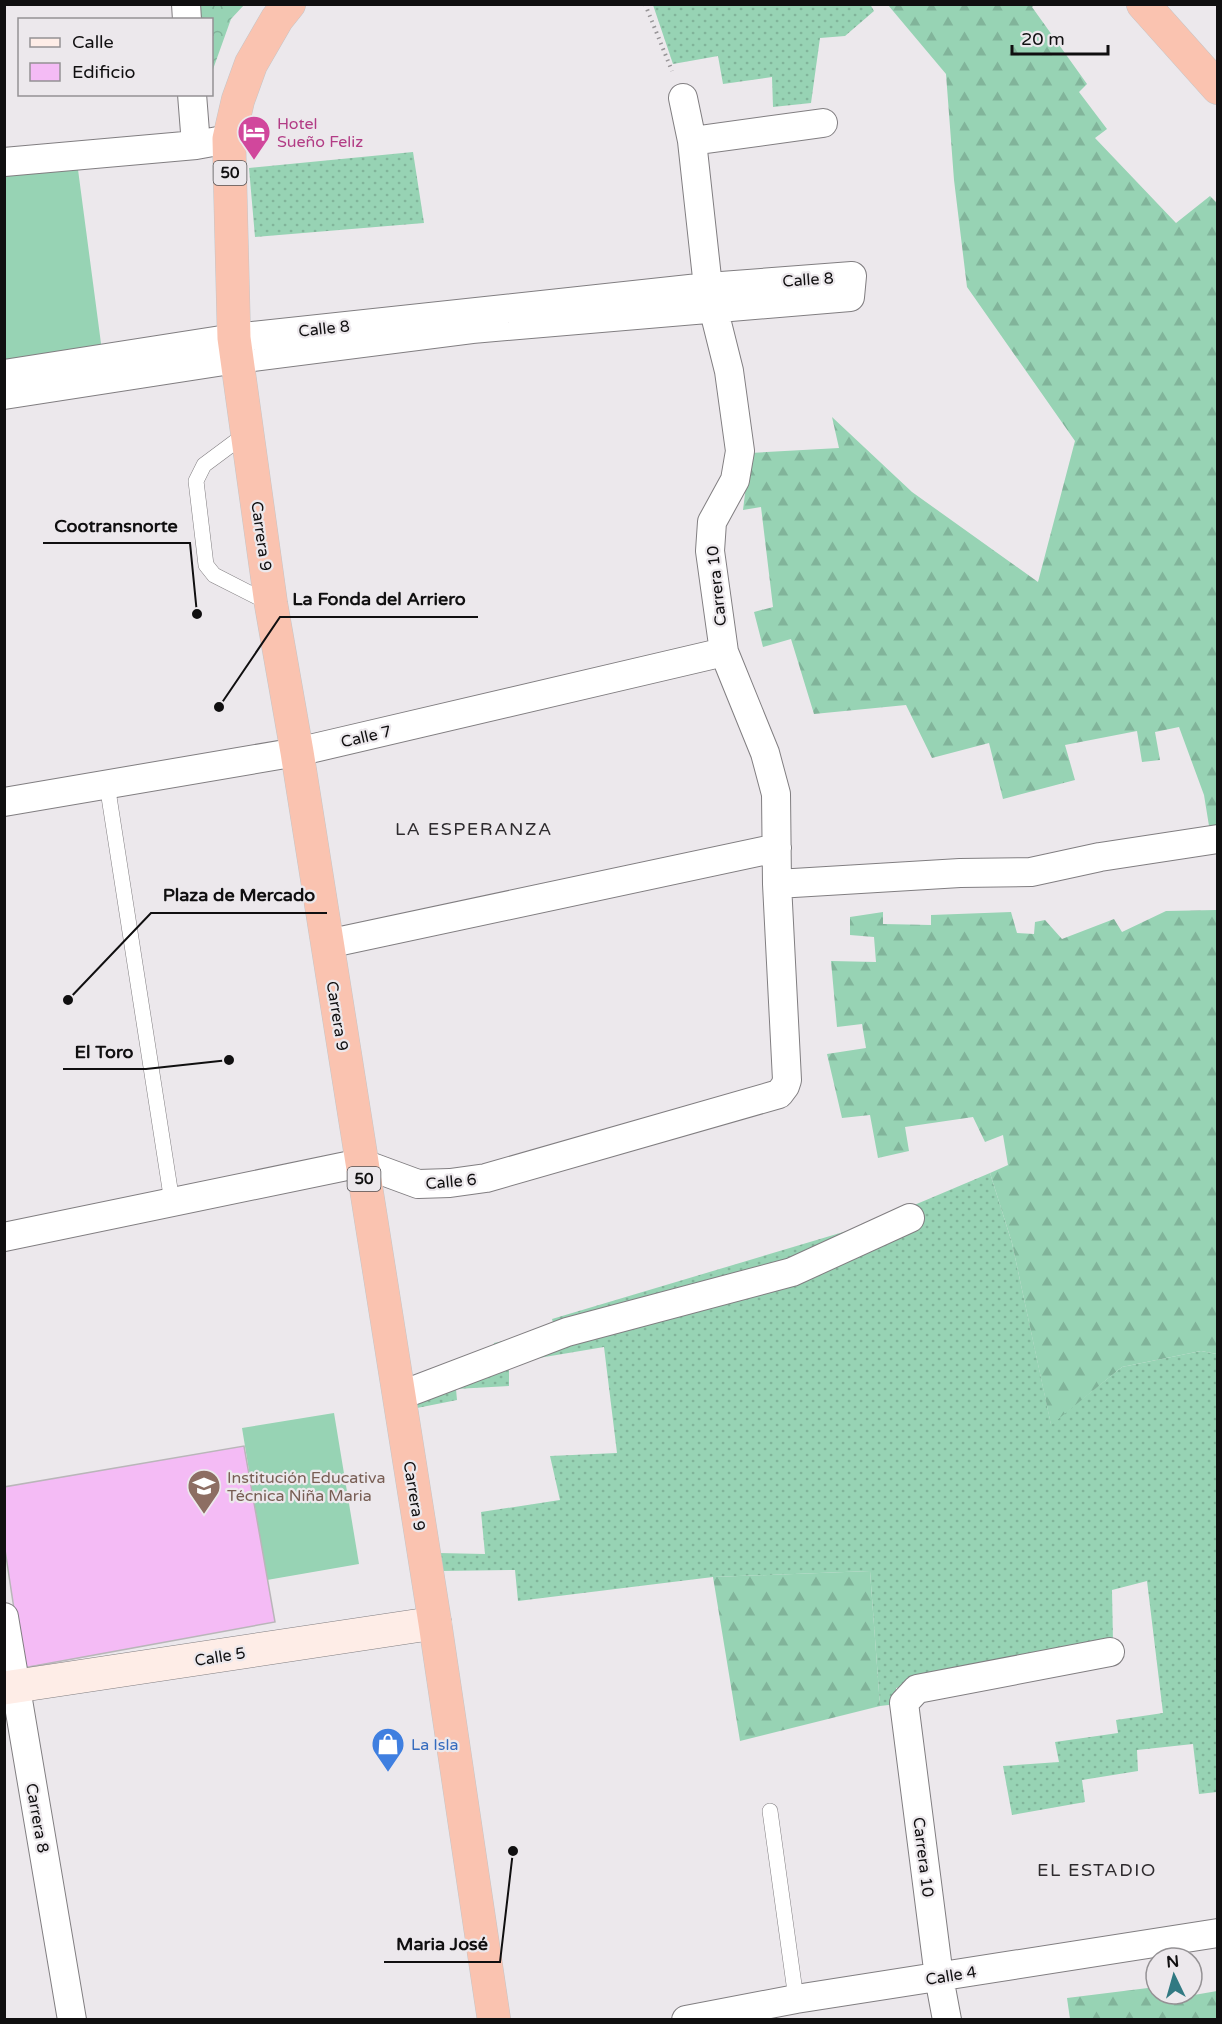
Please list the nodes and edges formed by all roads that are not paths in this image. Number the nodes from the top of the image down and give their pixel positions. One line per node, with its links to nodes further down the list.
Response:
1 (1143, 4): 3 (highway)
2 (283, 12): 7 (highway, Carrera 9 / 50)
3 (1218, 88)
4 (192, 96): 9 (street)
5 (683, 98): 8 (street, Carrera 10)
6 (823, 123): 8 (street)
7 (229, 139): 9 (street); 12 (highway, Carrera 9 / 50)
8 (692, 141): 11 (street, Carrera 10)
9 (196, 145): 10 (street)
10 (4, 162)
11 (710, 298): 12 (street, Calle 8); 17 (street, Carrera 10)
12 (236, 348): 13 (street, Calle 8); 14 (street, Calle 8); 15 (highway, Carrera 9 / 50)
13 (4, 374)
14 (4, 395)
15 (248, 433): 16 (highway, Carrera 9 / 50); 16 (lane)
16 (271, 604): 18 (highway, Carrera 9 / 50)
17 (724, 652): 18 (street, Calle 7); 22 (street, Carrera 10)
18 (297, 752): 19 (street, Calle 7); 24 (highway, Carrera 9 / 50)
19 (107, 784): 20 (street, Calle 7); 27 (lane)
20 (4, 802)
21 (1218, 839): 23 (street)
22 (777, 848): 23 (street, Carrera 10); 24 (street)
23 (777, 884): 25 (street, Carrera 10)
24 (327, 944): 26 (highway, Carrera 9 / 50)
25 (785, 1086): 26 (street, Calle 6)
26 (361, 1163): 27 (street); 30 (highway, Carrera 9 / 50)
27 (172, 1202): 29 (street)
28 (910, 1218): 30 (street)
29 (4, 1237)
30 (399, 1396): 32 (highway, Carrera 9 / 50)
31 (4, 1617): 34 (street, Carrera 8)
32 (435, 1623): 34 (street, Calle 5); 40 (highway, Carrera 9 / 50)
33 (1110, 1652): 37 (street, Carrera 10)
34 (10, 1688): 39 (street, Carrera 8)
35 (770, 1811): 38 (lane)
36 (1218, 1933): 37 (street, Calle 4)
37 (939, 1977): 38 (street, Calle 4); 42 (street, Carrera 10)
38 (796, 1999): 41 (street, Calle 4)
39 (72, 2019)
40 (494, 2019)
41 (686, 2019)
42 (947, 2019)

